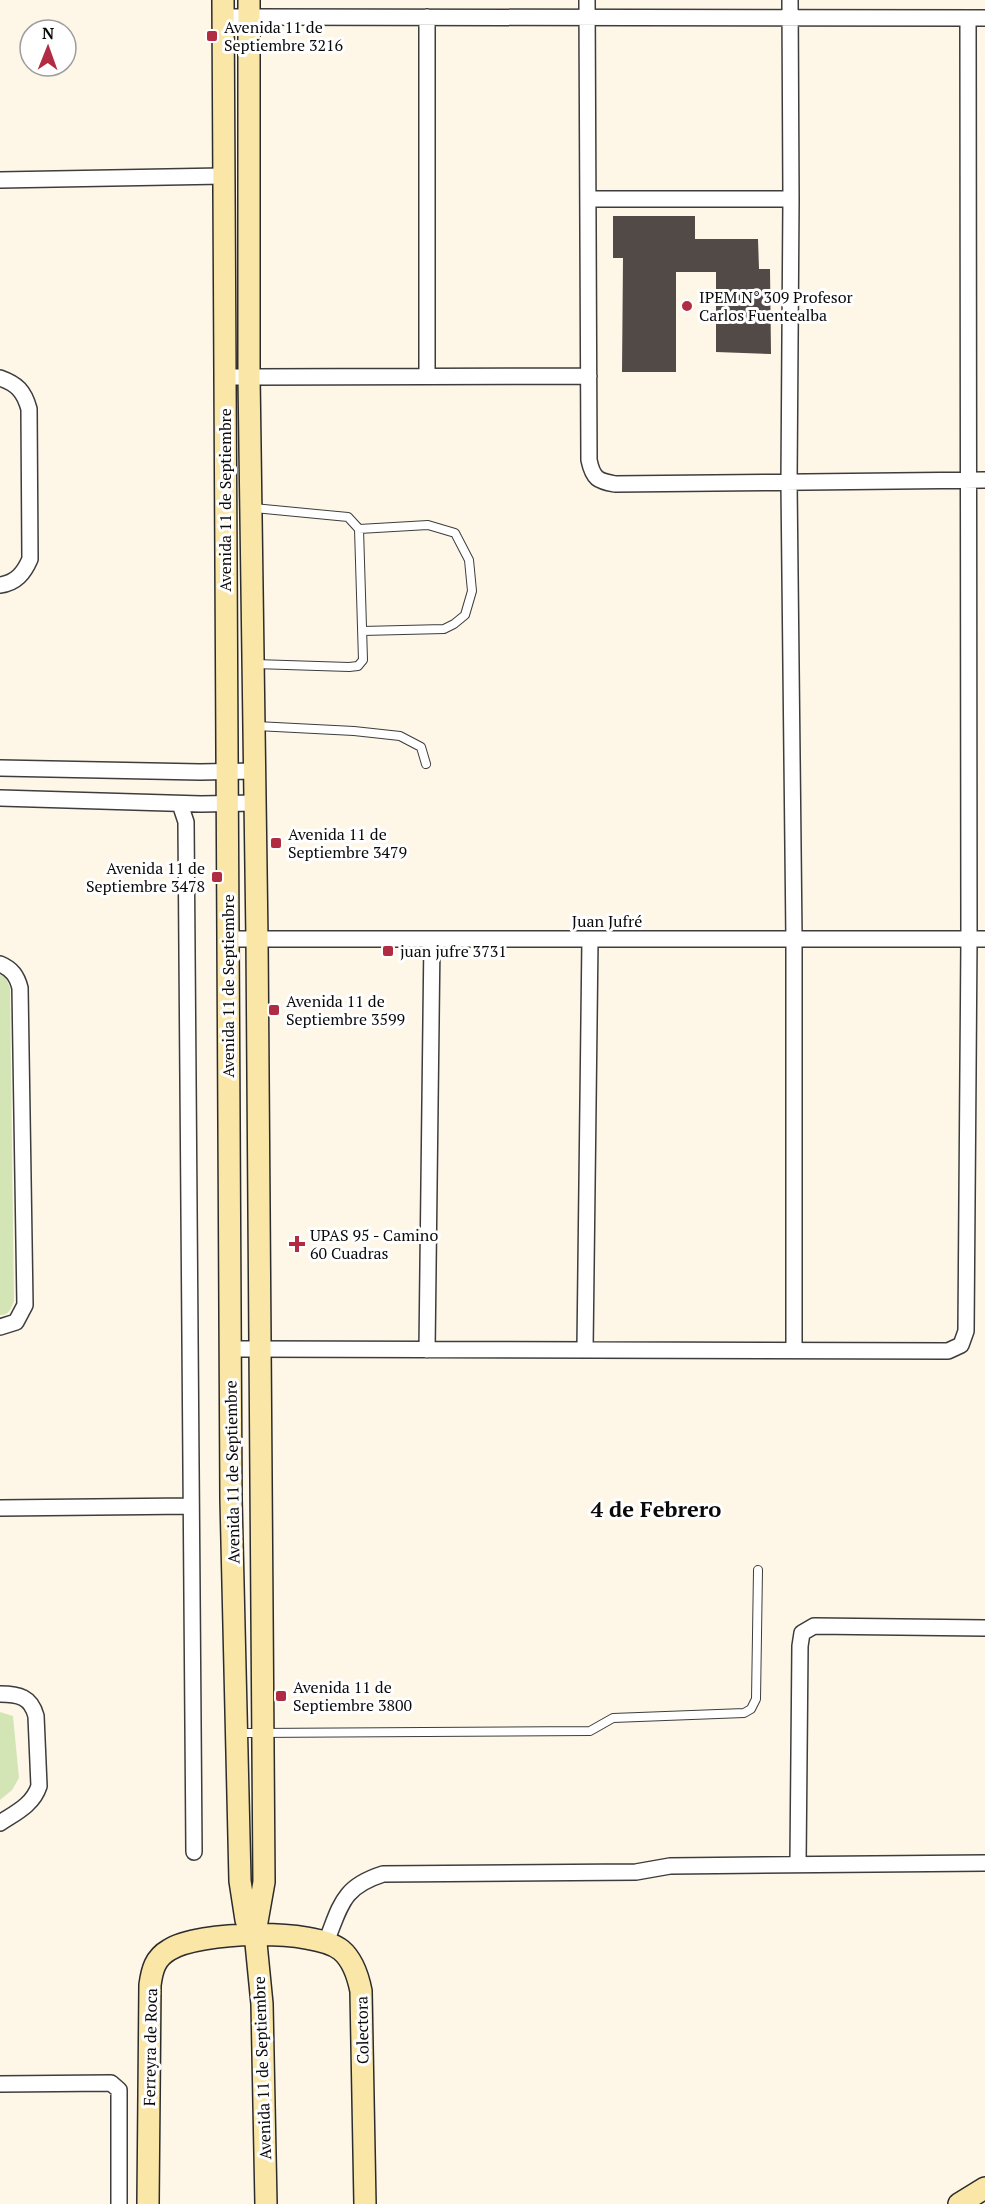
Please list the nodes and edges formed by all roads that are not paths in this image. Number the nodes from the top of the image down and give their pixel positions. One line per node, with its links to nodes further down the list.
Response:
1 (587, 0): 6 (street)
2 (790, 0): 7 (street)
3 (223, 8): 4 (street); 10 (main road, Avenida 11 de Septiembre)
4 (249, 8): 5 (street); 14 (main road, Avenida 11 de Septiembre)
5 (427, 17): 6 (street); 15 (street)
6 (587, 17): 7 (street); 12 (street)
7 (790, 18): 8 (street); 13 (street)
8 (968, 18): 9 (street); 19 (street)
9 (985, 18)
10 (223, 176): 11 (street); 17 (main road, Avenida 11 de Septiembre)
11 (0, 180)
12 (588, 199): 13 (street); 16 (street)
13 (791, 199): 20 (street)
14 (249, 376): 15 (street); 17 (street); 21 (main road, Avenida 11 de Septiembre)
15 (427, 376): 16 (street)
16 (589, 376): 20 (street)
17 (225, 377): 30 (main road, Avenida 11 de Septiembre)
18 (0, 378): 23 (street)
19 (977, 480): 20 (street); 40 (street)
20 (789, 483): 39 (street)
21 (251, 508): 22 (lane); 25 (main road, Avenida 11 de Septiembre)
22 (359, 529): 24 (lane); 24 (lane)
23 (0, 585)
24 (362, 631): 25 (lane)
25 (254, 664): 26 (main road, Avenida 11 de Septiembre)
26 (254, 725): 27 (lane); 29 (main road, Avenida 11 de Septiembre)
27 (426, 764)
28 (0, 768): 30 (street)
29 (255, 771): 30 (street); 33 (main road, Avenida 11 de Septiembre)
30 (227, 772): 32 (main road, Avenida 11 de Septiembre)
31 (0, 798): 34 (street)
32 (227, 803): 33 (street); 34 (street); 35 (main road, Avenida 11 de Septiembre)
33 (255, 803): 36 (main road, Avenida 11 de Septiembre)
34 (180, 804): 49 (street)
35 (228, 939): 36 (street, Juan Jufré); 45 (main road, Avenida 11 de Septiembre)
36 (257, 939): 37 (street, Juan Jufré); 44 (main road, Avenida 11 de Septiembre)
37 (432, 939): 38 (street, Juan Jufré); 47 (street)
38 (590, 939): 39 (street, Juan Jufré); 46 (street)
39 (794, 939): 40 (street, Juan Jufré); 48 (street)
40 (969, 939): 41 (street, Juan Jufré); 48 (street)
41 (985, 939)
42 (0, 964): 43 (street)
43 (0, 1327)
44 (259, 1348): 45 (street); 47 (street); 55 (main road, Avenida 11 de Septiembre)
45 (230, 1349): 54 (main road, Avenida 11 de Septiembre)
46 (585, 1349): 47 (street); 48 (street)
47 (427, 1350)
48 (794, 1350)
49 (191, 1506): 50 (street); 57 (street)
50 (0, 1508)
51 (758, 1570): 55 (lane)
52 (985, 1628): 59 (street)
53 (0, 1694): 56 (street)
54 (237, 1733): 55 (lane); 60 (main road, Avenida 11 de Septiembre)
55 (262, 1734): 60 (main road, Avenida 11 de Septiembre)
56 (0, 1823)
57 (194, 1852)
58 (985, 1863): 59 (street)
59 (798, 1864): 61 (street)
60 (255, 1933): 61 (main road); 65 (main road, Ferreyra de Roca); 66 (main road, Avenida 11 de Septiembre)
61 (326, 1942): 67 (main road, Colectora)
62 (0, 2084): 64 (street)
63 (985, 2188): 68 (main road)
64 (119, 2204)
65 (148, 2204)
66 (266, 2204)
67 (365, 2204)
68 (959, 2204)

